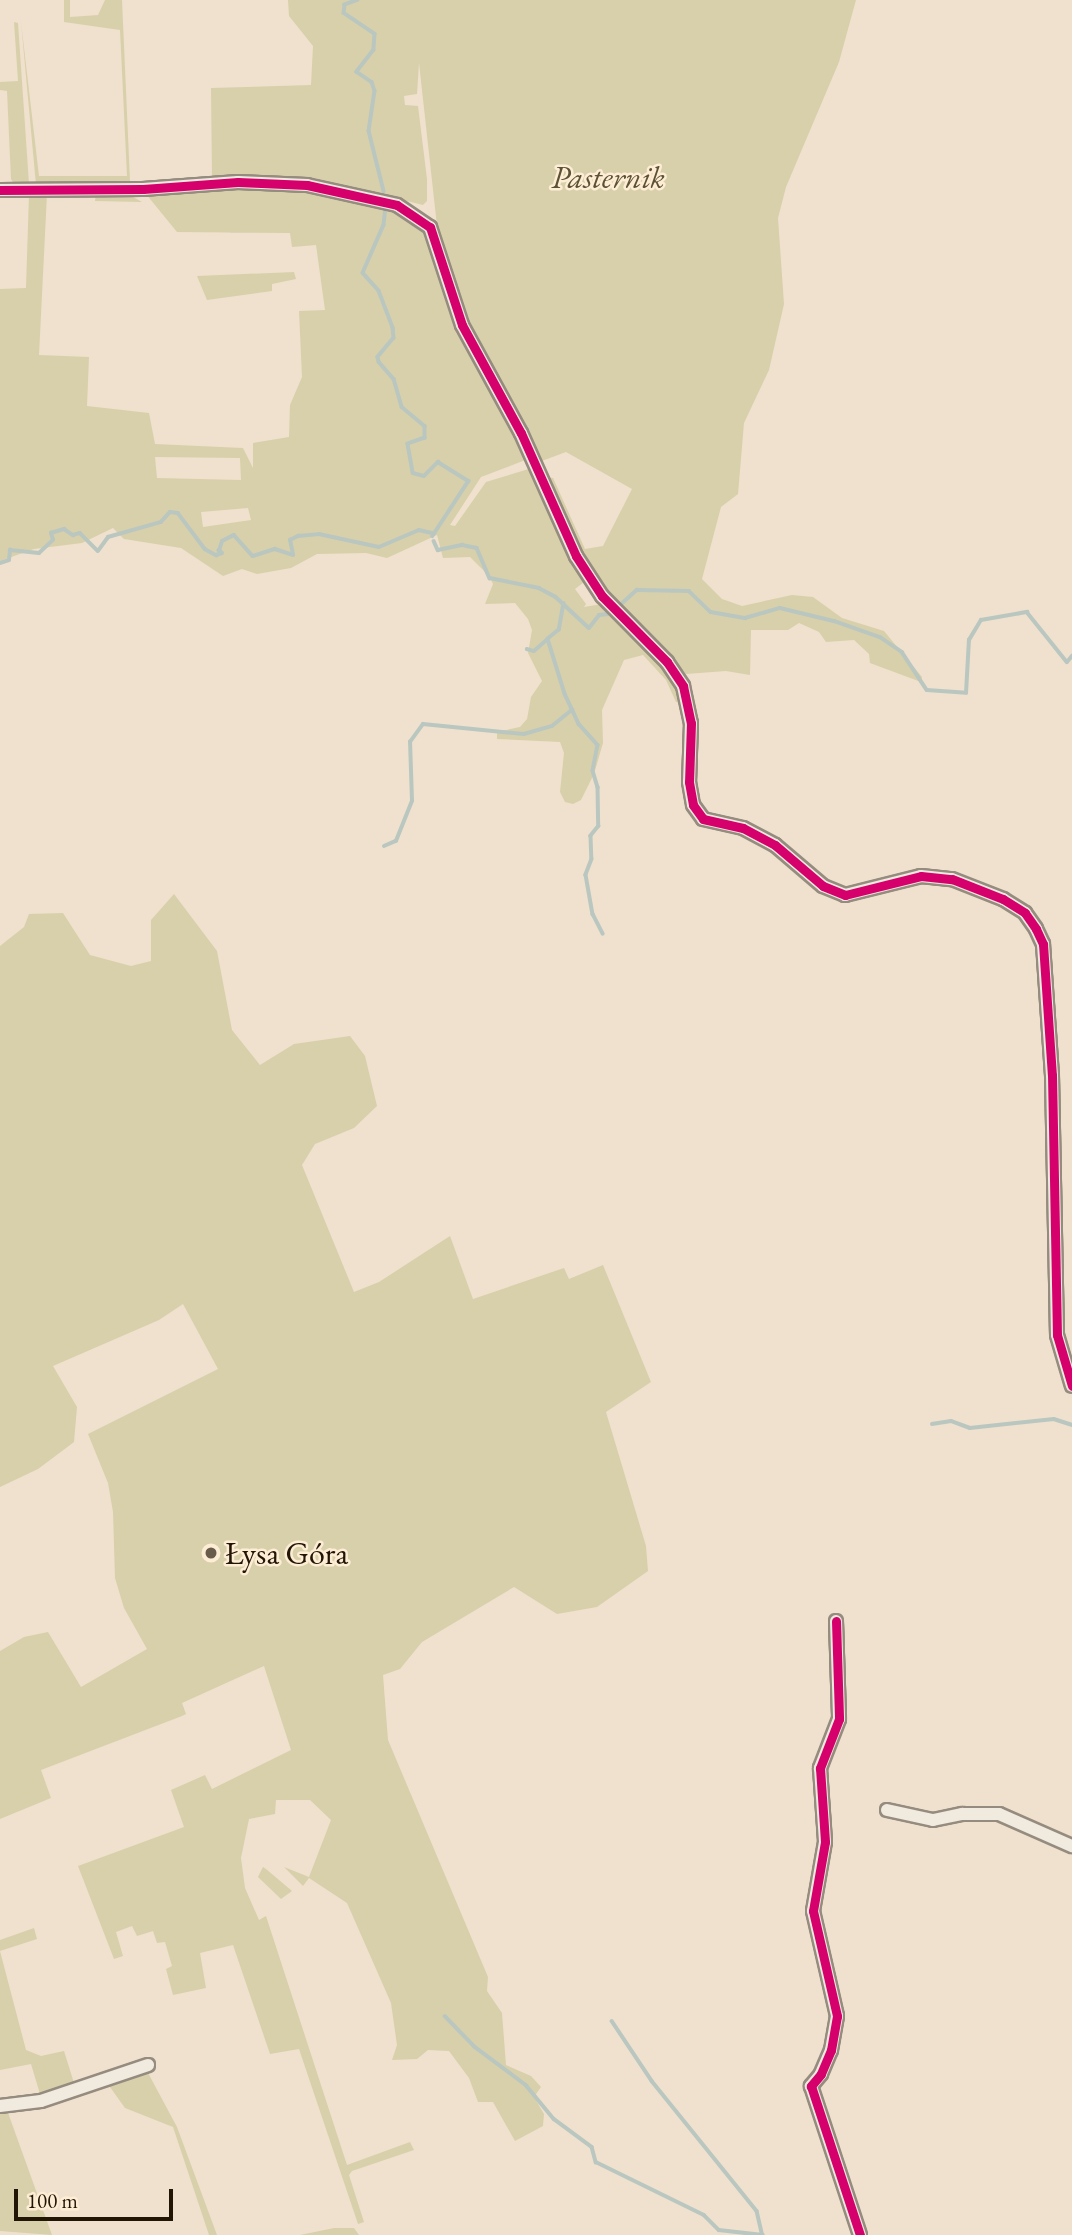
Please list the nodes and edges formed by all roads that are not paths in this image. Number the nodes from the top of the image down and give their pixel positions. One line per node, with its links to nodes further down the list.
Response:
1 (0, 190): 2 (street)
2 (1072, 1386)
3 (836, 1621): 8 (street)
4 (887, 1810): 5 (street)
5 (1072, 1846)
6 (148, 2065): 7 (street)
7 (0, 2106)
8 (860, 2235)

